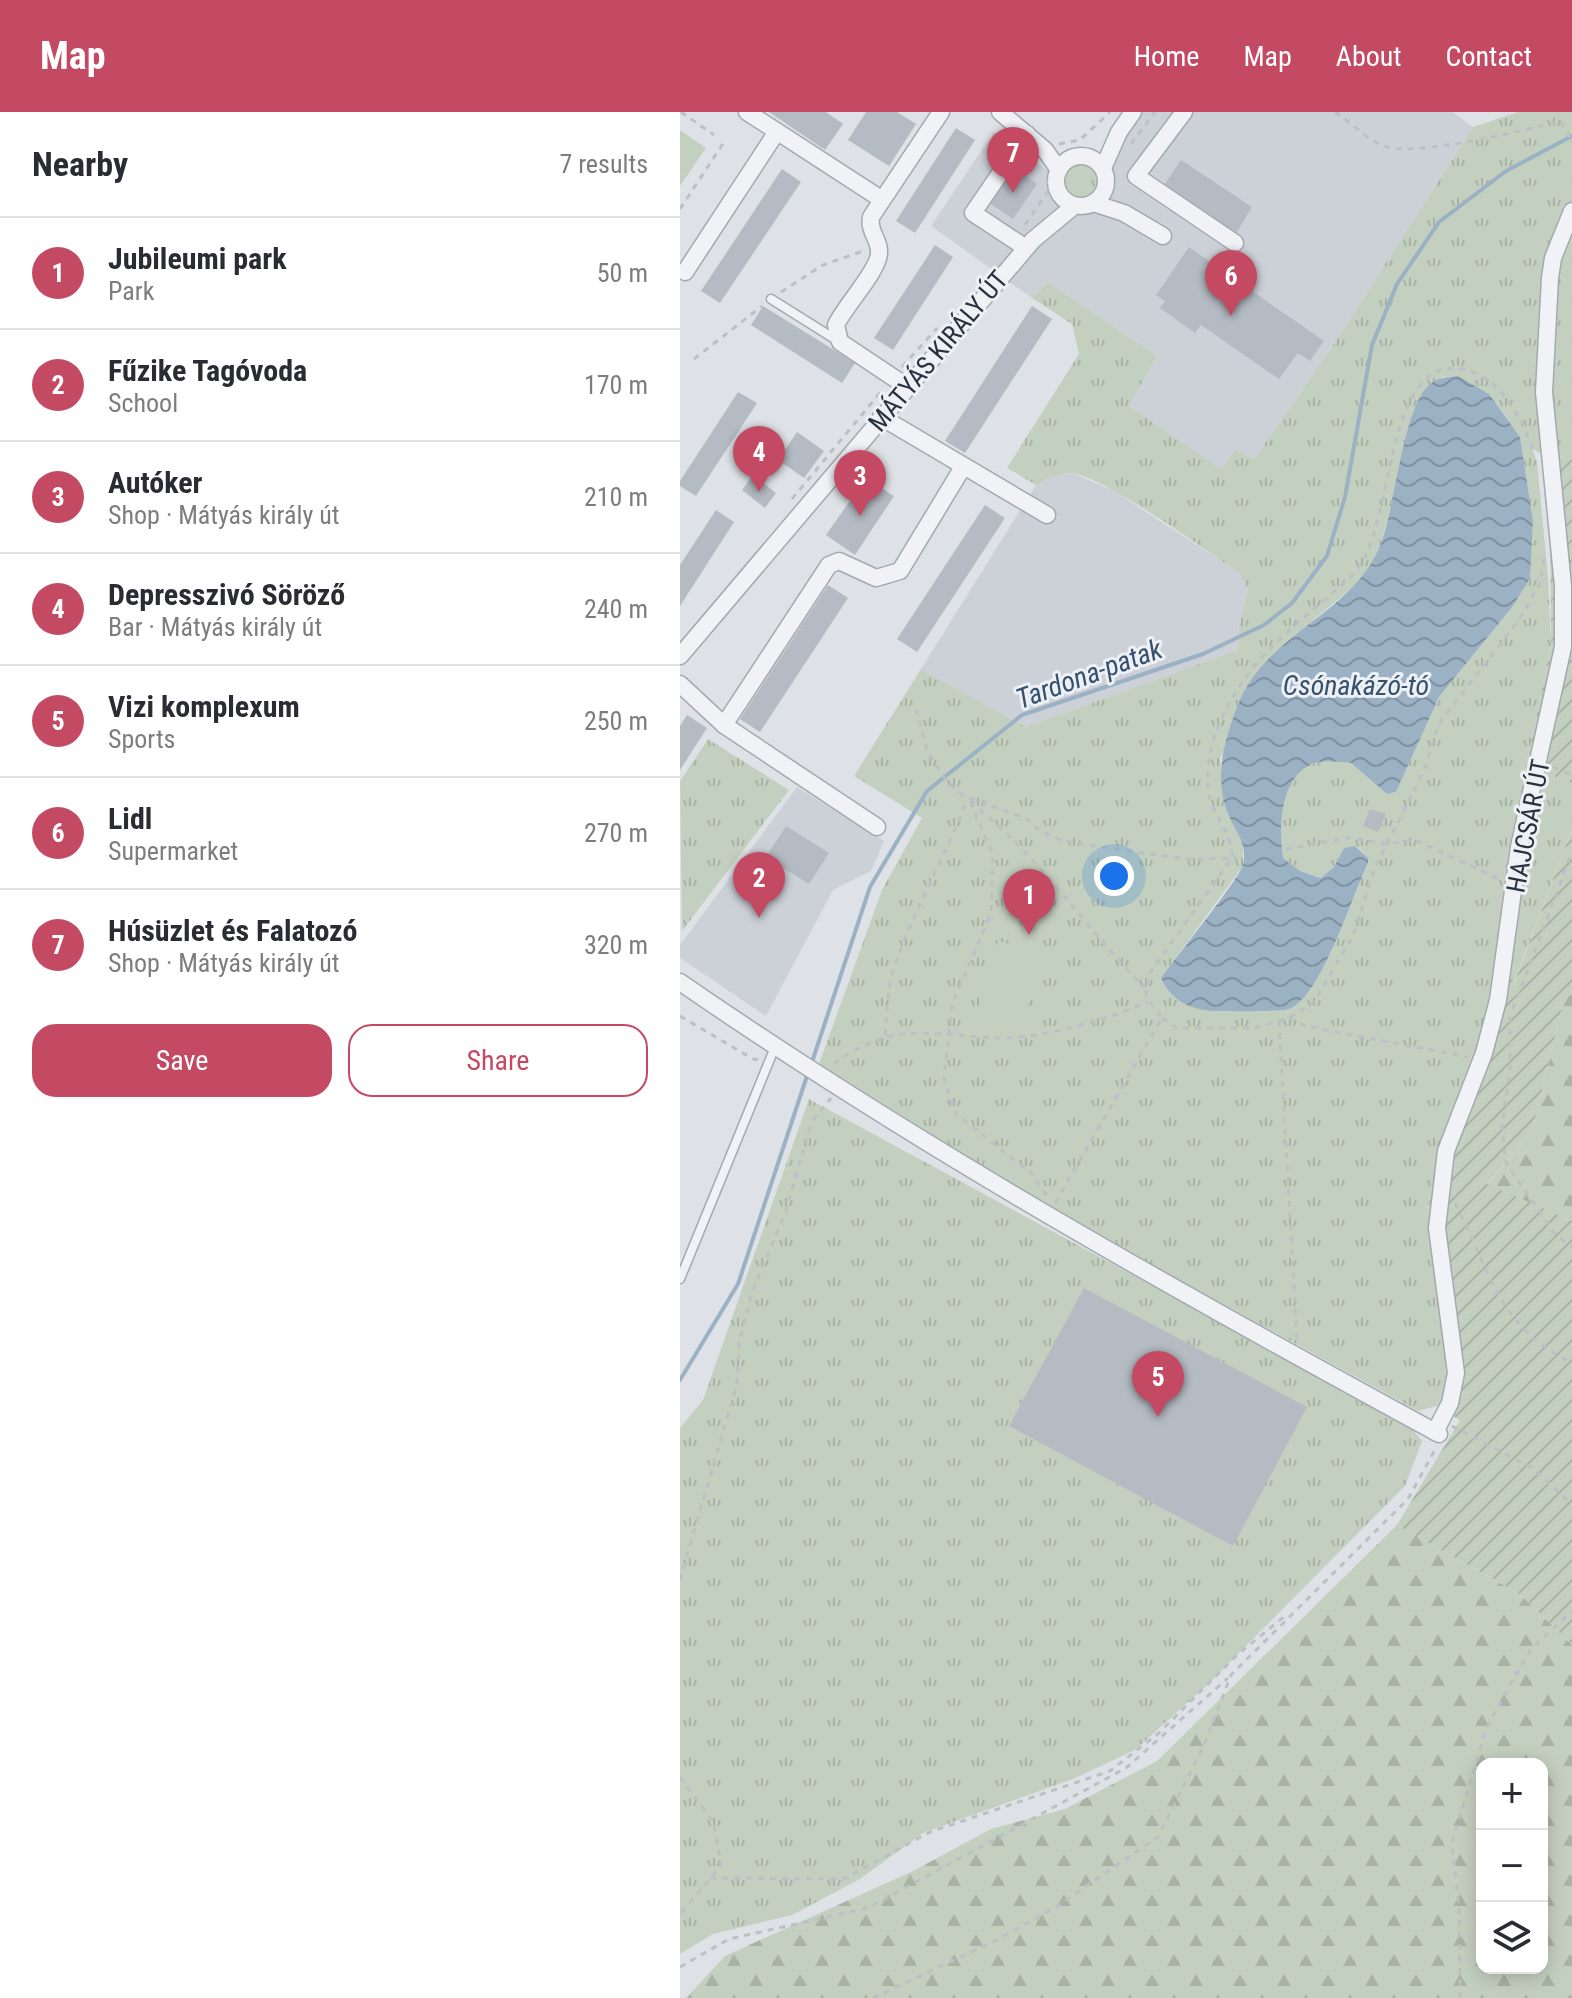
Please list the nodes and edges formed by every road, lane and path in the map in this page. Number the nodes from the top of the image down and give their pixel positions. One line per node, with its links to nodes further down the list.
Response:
1 (681, 112): 12 (path)
2 (941, 112): 19 (street)
3 (1000, 112): 11 (street)
4 (1110, 112): 15 (path)
5 (1184, 112): 26 (street)
6 (1335, 112): 14 (path)
7 (746, 113): 10 (street)
8 (1130, 113): 9 (street)
9 (1119, 132): 16 (street); 17 (street)
10 (776, 133): 19 (street); 28 (street)
11 (1027, 134): 15 (street); 27 (street)
12 (714, 135)
13 (726, 139): 22 (path)
14 (1572, 140)
15 (1047, 145): 16 (street)
16 (1073, 161): 17 (street); 20 (street)
17 (1103, 168): 18 (street)
18 (1106, 186): 21 (street); 24 (street)
19 (881, 199): 30 (street)
20 (1065, 199): 21 (street); 27 (street, MÁTYÁS KIRÁLY ÚT)
21 (1093, 203): 24 (street)
22 (680, 209)
23 (1572, 211): 41 (street, HAJCSÁR ÚT)
24 (1124, 213): 25 (street)
25 (1163, 236)
26 (1235, 243)
27 (1026, 248): 31 (street, MÁTYÁS KIRÁLY ÚT)
28 (685, 272)
29 (771, 299): 30 (lane)
30 (840, 342): 31 (street)
31 (906, 386): 32 (street, MÁTYÁS KIRÁLY ÚT)
32 (881, 417): 34 (street); 37 (street, MÁTYÁS KIRÁLY ÚT)
33 (1537, 462): 48 (path)
34 (963, 467): 35 (street); 40 (street)
35 (1047, 515)
36 (1544, 552): 45 (path)
37 (682, 650)
38 (682, 693): 40 (street)
39 (916, 709): 43 (path)
40 (724, 725): 44 (street)
41 (1539, 762): 42 (path); 50 (street, HAJCSÁR ÚT)
42 (1572, 775)
43 (966, 799): 48 (path); 52 (path); 59 (path); 60 (path)
44 (877, 827)
45 (1386, 844): 46 (path); 50 (path); 57 (path)
46 (1286, 849)
47 (1572, 852): 55 (path)
48 (1232, 858): 49 (path); 52 (path)
49 (1237, 858)
50 (1513, 886): 62 (street, HAJCSÁR ÚT)
51 (680, 982): 61 (street)
52 (1145, 988): 53 (path)
53 (1148, 1002): 56 (path); 59 (path)
54 (680, 1016): 63 (path)
55 (1510, 1017): 62 (path); 68 (path)
56 (1162, 1018): 58 (path); 67 (path)
57 (1289, 1018): 58 (path); 62 (path)
58 (1279, 1021): 70 (path)
59 (949, 1034): 60 (path); 67 (path)
60 (885, 1036): 64 (path)
61 (775, 1047): 64 (street); 69 (lane)
62 (1482, 1056): 72 (street, HAJCSÁR ÚT)
63 (753, 1059)
64 (812, 1072): 65 (street)
65 (839, 1089): 67 (street); 74 (path)
66 (1454, 1202): 71 (path)
67 (1048, 1217): 70 (street)
68 (1572, 1247)
69 (680, 1279)
70 (1298, 1355): 72 (street)
71 (1572, 1363)
72 (1438, 1429): 73 (path); 75 (path)
73 (1572, 1504)
74 (680, 1580)
75 (1296, 1608): 77 (path); 79 (path)
76 (1572, 1611): 83 (path)
77 (1231, 1675): 81 (path); 82 (path)
78 (680, 1777): 79 (path)
79 (710, 1878): 80 (path)
80 (680, 1914)
81 (680, 1967)
82 (873, 1998)
83 (1460, 1998)

